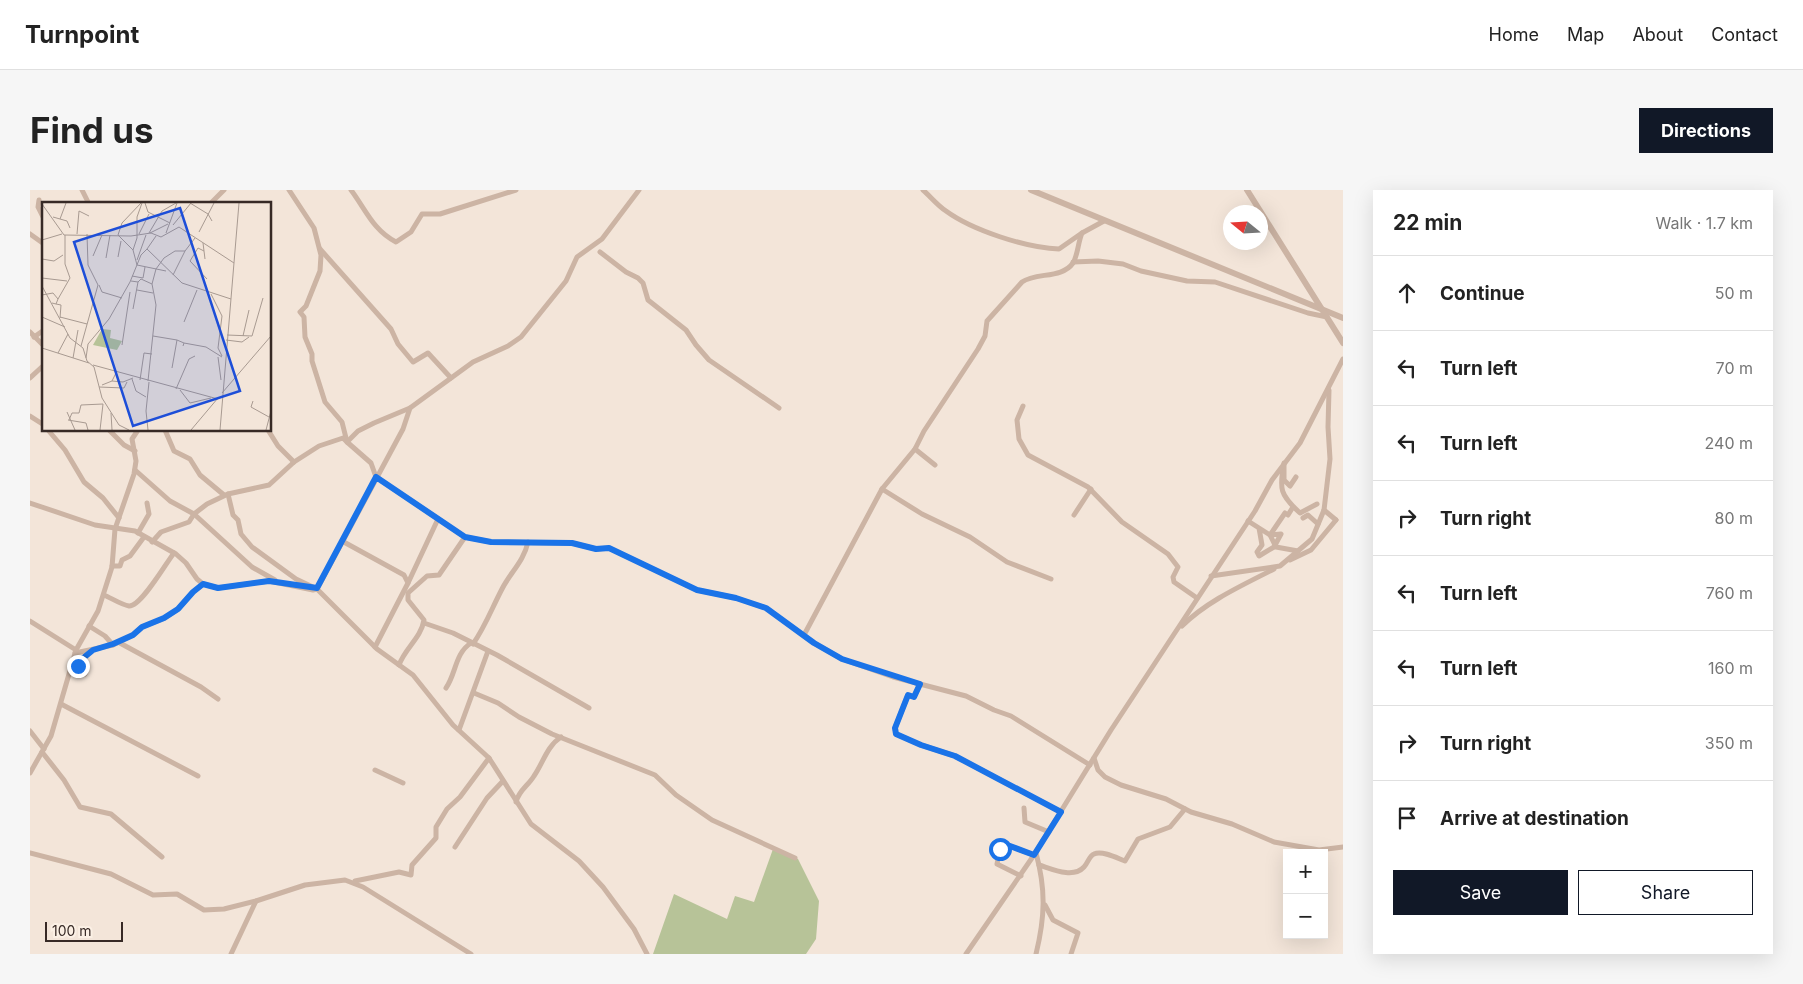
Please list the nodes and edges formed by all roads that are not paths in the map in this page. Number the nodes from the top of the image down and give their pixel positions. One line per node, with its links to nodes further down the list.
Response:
1 (82, 190): 11 (street)
2 (224, 190): 12 (street)
3 (289, 190): 18 (street)
4 (352, 190): 5 (street)
5 (516, 190)
6 (639, 190): 30 (street)
7 (922, 190): 15 (street)
8 (1031, 190): 14 (street)
9 (1247, 190): 21 (street)
10 (39, 200): 13 (street)
11 (88, 202)
12 (212, 202)
13 (42, 215)
14 (1104, 221): 15 (street); 21 (street)
15 (1082, 233): 20 (street)
16 (30, 234): 17 (street)
17 (42, 243)
18 (319, 249): 30 (street); 44 (street)
19 (600, 252): 34 (street)
20 (1073, 262): 22 (street); 45 (street)
21 (1321, 307): 22 (street); 23 (street)
22 (1328, 317): 25 (street)
23 (1343, 318)
24 (32, 334): 26 (street)
25 (1343, 343)
26 (42, 344)
27 (1343, 360): 31 (street)
28 (42, 367): 29 (street)
29 (30, 378)
30 (451, 378): 33 (street)
31 (1330, 387): 48 (street); 60 (street)
32 (1023, 406): 54 (street)
33 (410, 408): 44 (street); 51 (street)
34 (779, 408)
35 (30, 416): 36 (street)
36 (42, 424)
37 (49, 431): 63 (street)
38 (110, 431): 46 (street)
39 (132, 431): 43 (street)
40 (137, 431): 43 (street)
41 (166, 431): 55 (street)
42 (269, 431): 47 (street)
43 (132, 439): 46 (street)
44 (347, 442): 47 (street); 51 (street)
45 (915, 449): 49 (street); 53 (street)
46 (134, 451): 50 (street)
47 (294, 462): 55 (street)
48 (1284, 463): 52 (street); 59 (street); 67 (street)
49 (935, 465)
50 (135, 470): 61 (street); 63 (street)
51 (376, 477): 65 (street); 76 (street)
52 (1296, 477)
53 (882, 489): 85 (street); 96 (street)
54 (1091, 489): 62 (street); 91 (street)
55 (226, 494): 61 (street); 89 (street)
56 (30, 503): 70 (street)
57 (147, 503): 71 (street)
58 (1317, 504): 59 (street)
59 (1293, 507): 72 (street)
60 (1324, 510): 66 (street); 68 (street)
61 (194, 514): 77 (street); 86 (street)
62 (1074, 515)
63 (119, 518): 70 (street)
64 (1302, 518): 68 (street)
65 (438, 520): 74 (street); 87 (street)
66 (1336, 520): 75 (street); 83 (street)
67 (1248, 521): 69 (street); 84 (street)
68 (1318, 524): 75 (street)
69 (1259, 528): 72 (street); 79 (street)
70 (115, 529): 71 (street); 82 (street)
71 (138, 533): 73 (street)
72 (1270, 535): 79 (street); 79 (street)
73 (144, 537): 77 (street); 82 (street)
74 (465, 537): 78 (street); 93 (street)
75 (1312, 539): 80 (street)
76 (342, 541): 87 (street); 89 (street)
77 (152, 542): 81 (street)
78 (528, 542): 96 (street); 98 (street)
79 (1275, 545): 80 (street)
80 (1298, 551): 83 (street)
81 (174, 552): 88 (street); 90 (street)
82 (112, 566): 94 (street)
83 (1280, 566): 84 (street); 95 (street)
84 (1212, 576): 91 (street)
85 (1051, 579)
86 (279, 582): 88 (street); 89 (street)
87 (408, 583): 99 (street)
88 (203, 584): 97 (street)
89 (317, 588): 99 (street)
90 (104, 595)
91 (1197, 598): 95 (street)
92 (30, 621): 101 (street)
93 (424, 623): 98 (street); 104 (street)
94 (89, 626): 97 (street); 101 (street)
95 (1175, 632): 117 (street)
96 (804, 635): 106 (street)
97 (115, 643): 100 (street); 109 (street)
98 (472, 643): 102 (street); 107 (street)
99 (375, 647): 104 (street)
100 (93, 650): 101 (street); 103 (street)
101 (76, 651): 103 (street)
102 (488, 651): 108 (street); 111 (street)
103 (74, 663): 105 (street); 110 (street)
104 (399, 665): 112 (street)
105 (86, 674)
106 (920, 684): 118 (street); 127 (street)
107 (446, 688)
108 (474, 692): 112 (street); 114 (street)
109 (218, 699)
110 (61, 704): 115 (street); 121 (street)
111 (589, 708)
112 (458, 730): 116 (street)
113 (30, 731): 115 (street)
114 (561, 737): 124 (street); 134 (street)
115 (43, 751): 120 (street); 133 (street)
116 (490, 758): 122 (street); 137 (street)
117 (1094, 758): 118 (street); 126 (street)
118 (1090, 765): 127 (street)
119 (375, 770): 123 (street)
120 (30, 772)
121 (198, 776)
122 (503, 781): 124 (street); 129 (street)
123 (403, 783)
124 (516, 802): 142 (street)
125 (1024, 808): 128 (street)
126 (1185, 809): 130 (street); 135 (street)
127 (1061, 812): 128 (street)
128 (1049, 832): 132 (street)
129 (455, 847)
130 (1343, 847)
131 (30, 853): 138 (street)
132 (1035, 854): 135 (street); 136 (street); 136 (street)
133 (162, 857)
134 (795, 858)
135 (1039, 865): 139 (street)
136 (1021, 876): 143 (street)
137 (351, 882): 138 (street); 141 (street)
138 (256, 901): 140 (street)
139 (1044, 903): 144 (street); 145 (street)
140 (231, 954)
141 (471, 954)
142 (648, 954)
143 (966, 954)
144 (1036, 954)
145 (1071, 954)

